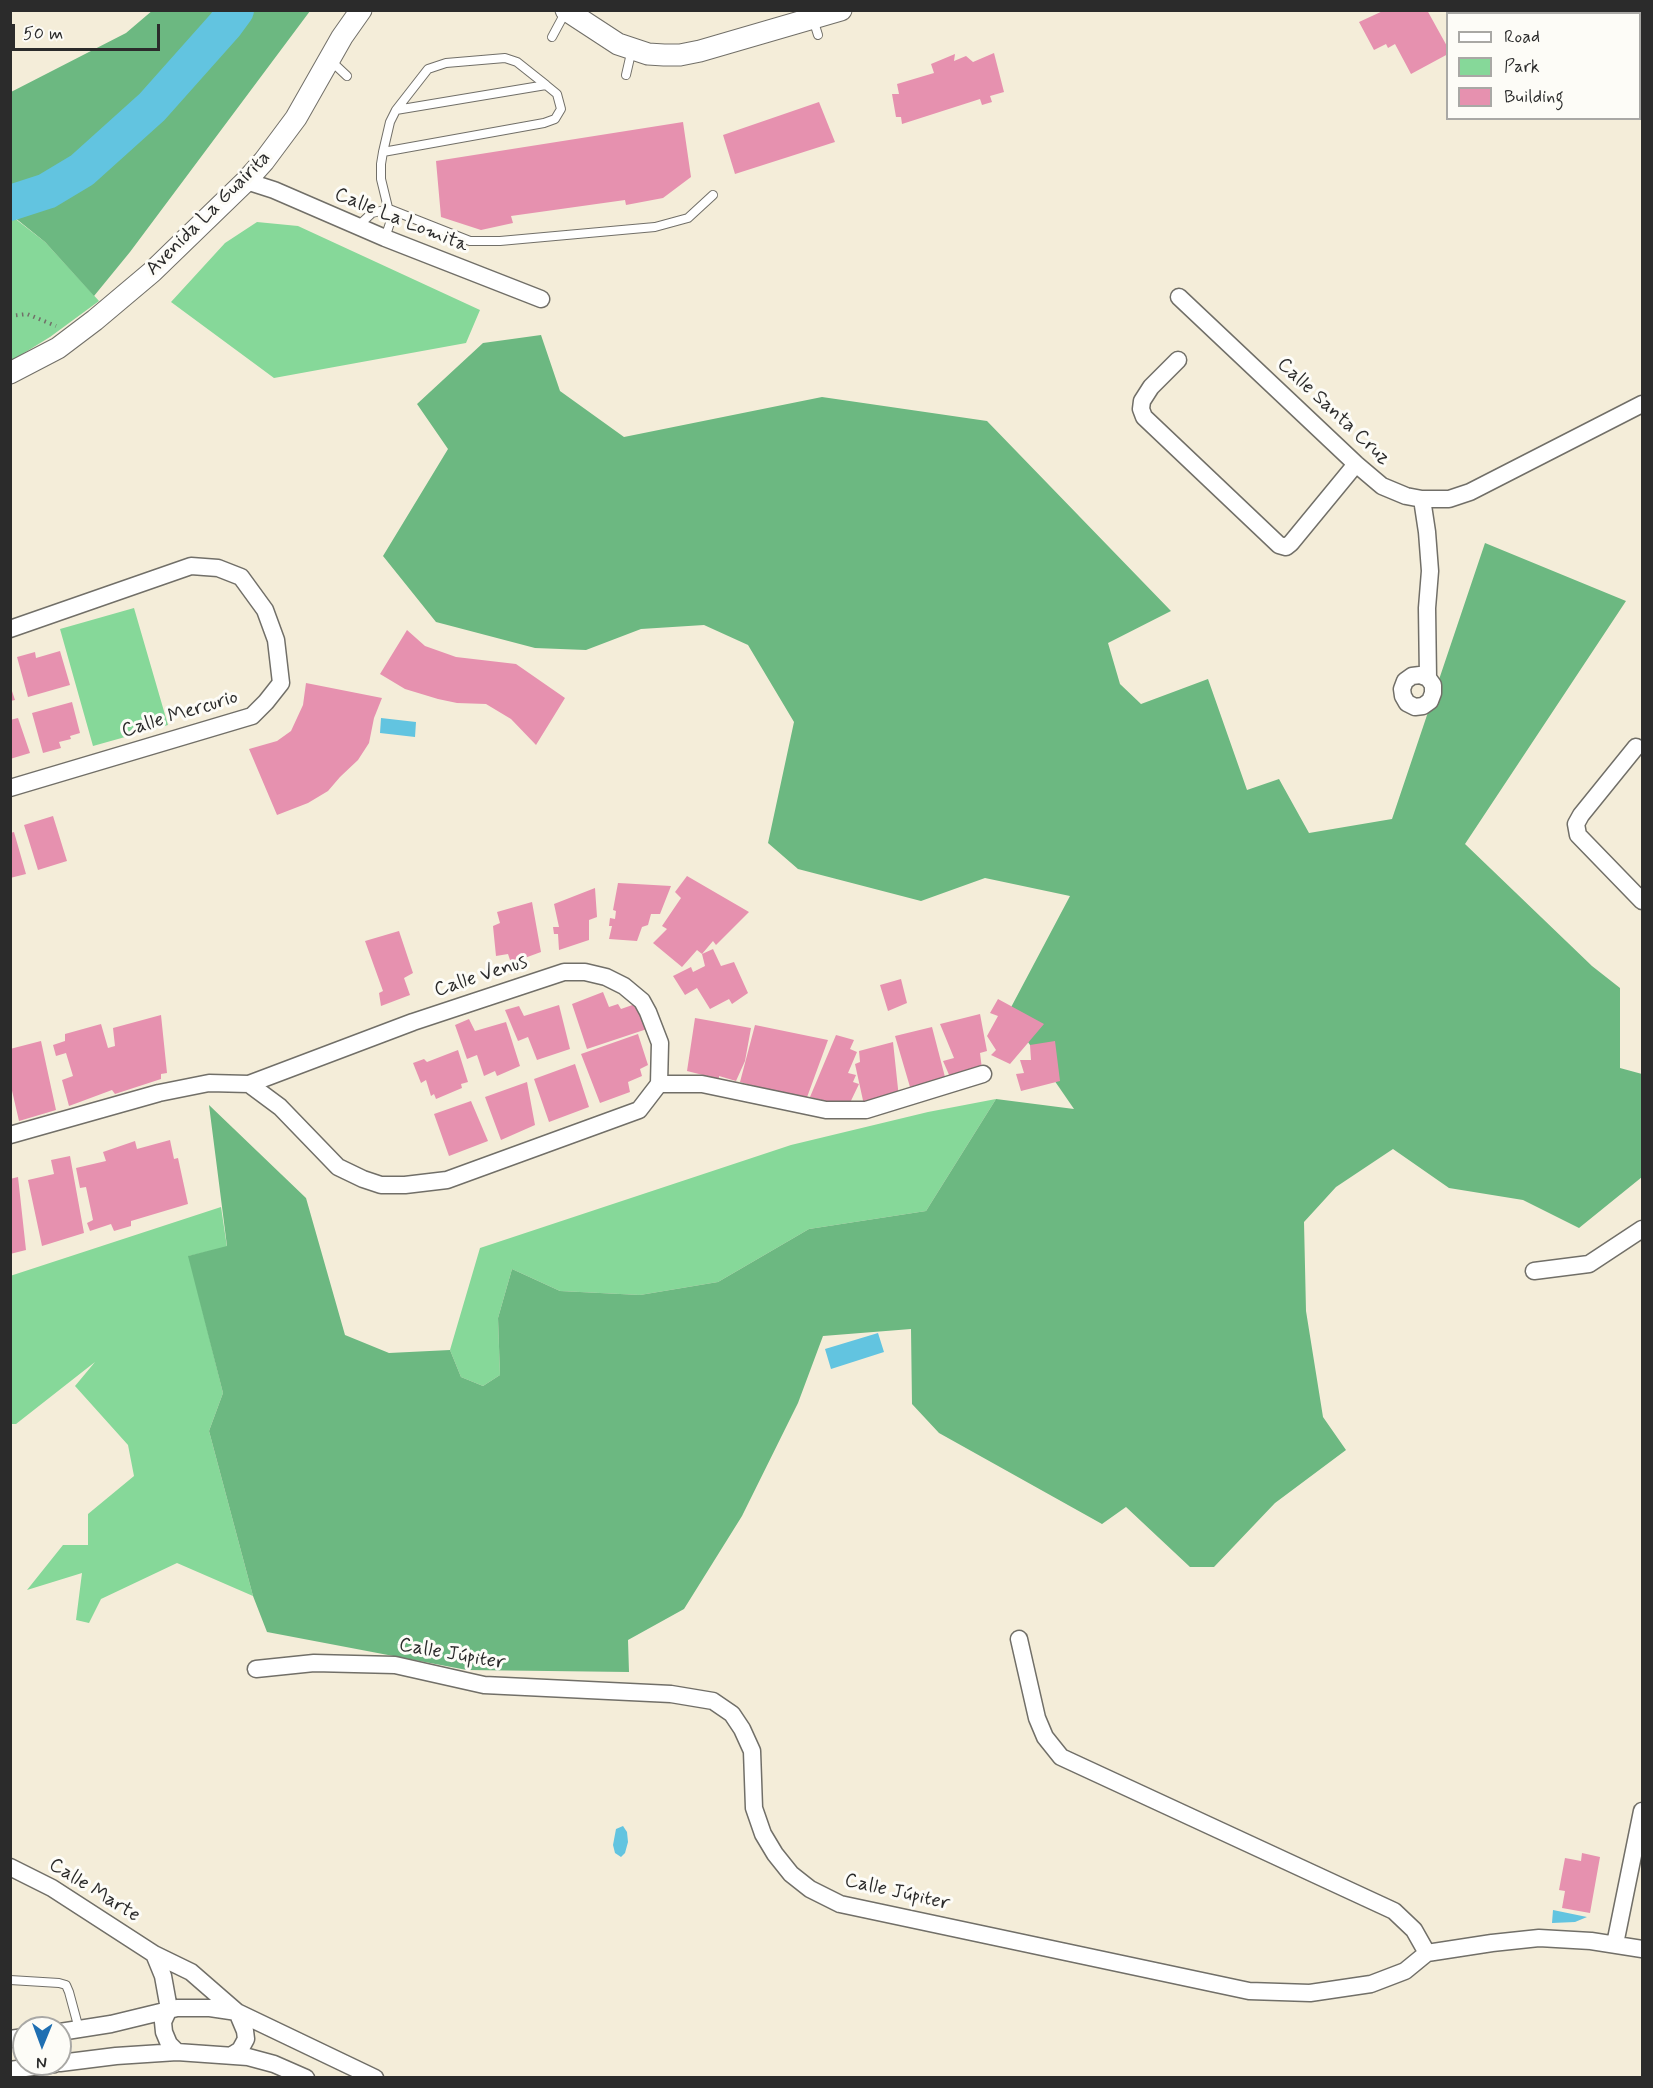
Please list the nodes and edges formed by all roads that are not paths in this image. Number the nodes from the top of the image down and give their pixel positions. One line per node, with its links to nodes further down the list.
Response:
1 (361, 10): 6 (street, Avenida La Guairita)
2 (841, 10): 5 (street)
3 (566, 11): 4 (lane); 5 (street)
4 (552, 37)
5 (632, 49): 7 (lane)
6 (330, 60): 8 (lane); 12 (street, Avenida La Guairita)
7 (626, 75)
8 (347, 76)
9 (546, 85): 10 (lane); 10 (lane); 11 (lane)
10 (396, 110): 11 (lane)
11 (383, 152): 14 (lane)
12 (246, 181): 15 (street, Calle La Lomita); 20 (street, Avenida La Guairita)
13 (713, 195): 14 (lane)
14 (389, 209): 15 (lane); 16 (lane)
15 (358, 226): 16 (street, Calle La Lomita)
16 (385, 238): 18 (street, Calle La Lomita)
17 (1179, 297): 22 (street, Calle Santa Cruz)
18 (541, 299)
19 (1178, 360): 22 (street)
20 (10, 373)
21 (1642, 404): 23 (street, Calle Santa Cruz)
22 (1356, 464): 23 (street, Calle Santa Cruz)
23 (1422, 499): 25 (street)
24 (10, 629): 27 (street, Calle Mercurio)
25 (1428, 678)
26 (1636, 747): 28 (street)
27 (10, 788)
28 (1642, 901)
29 (983, 1074): 31 (street)
30 (249, 1084): 31 (street); 31 (street, Calle Venus); 32 (street, Calle Venus)
31 (658, 1084)
32 (10, 1135)
33 (1642, 1229): 34 (street)
34 (1534, 1271)
35 (1018, 1639): 41 (street)
36 (256, 1669): 41 (street, Calle Júpiter)
37 (1642, 1811): 39 (street)
38 (10, 1867): 42 (street, Calle Marte)
39 (1615, 1944): 40 (street); 41 (street)
40 (1642, 1949)
41 (1427, 1953)
42 (154, 1954): 44 (street); 45 (street, Calle Marte)
43 (10, 1980): 46 (lane)
44 (169, 2009): 45 (street); 46 (street); 48 (street)
45 (237, 2012): 49 (street); 52 (street)
46 (79, 2029): 47 (street)
47 (72, 2030)
48 (177, 2052): 49 (street); 50 (street)
49 (232, 2055): 51 (street)
50 (72, 2062)
51 (306, 2078)
52 (375, 2078)

